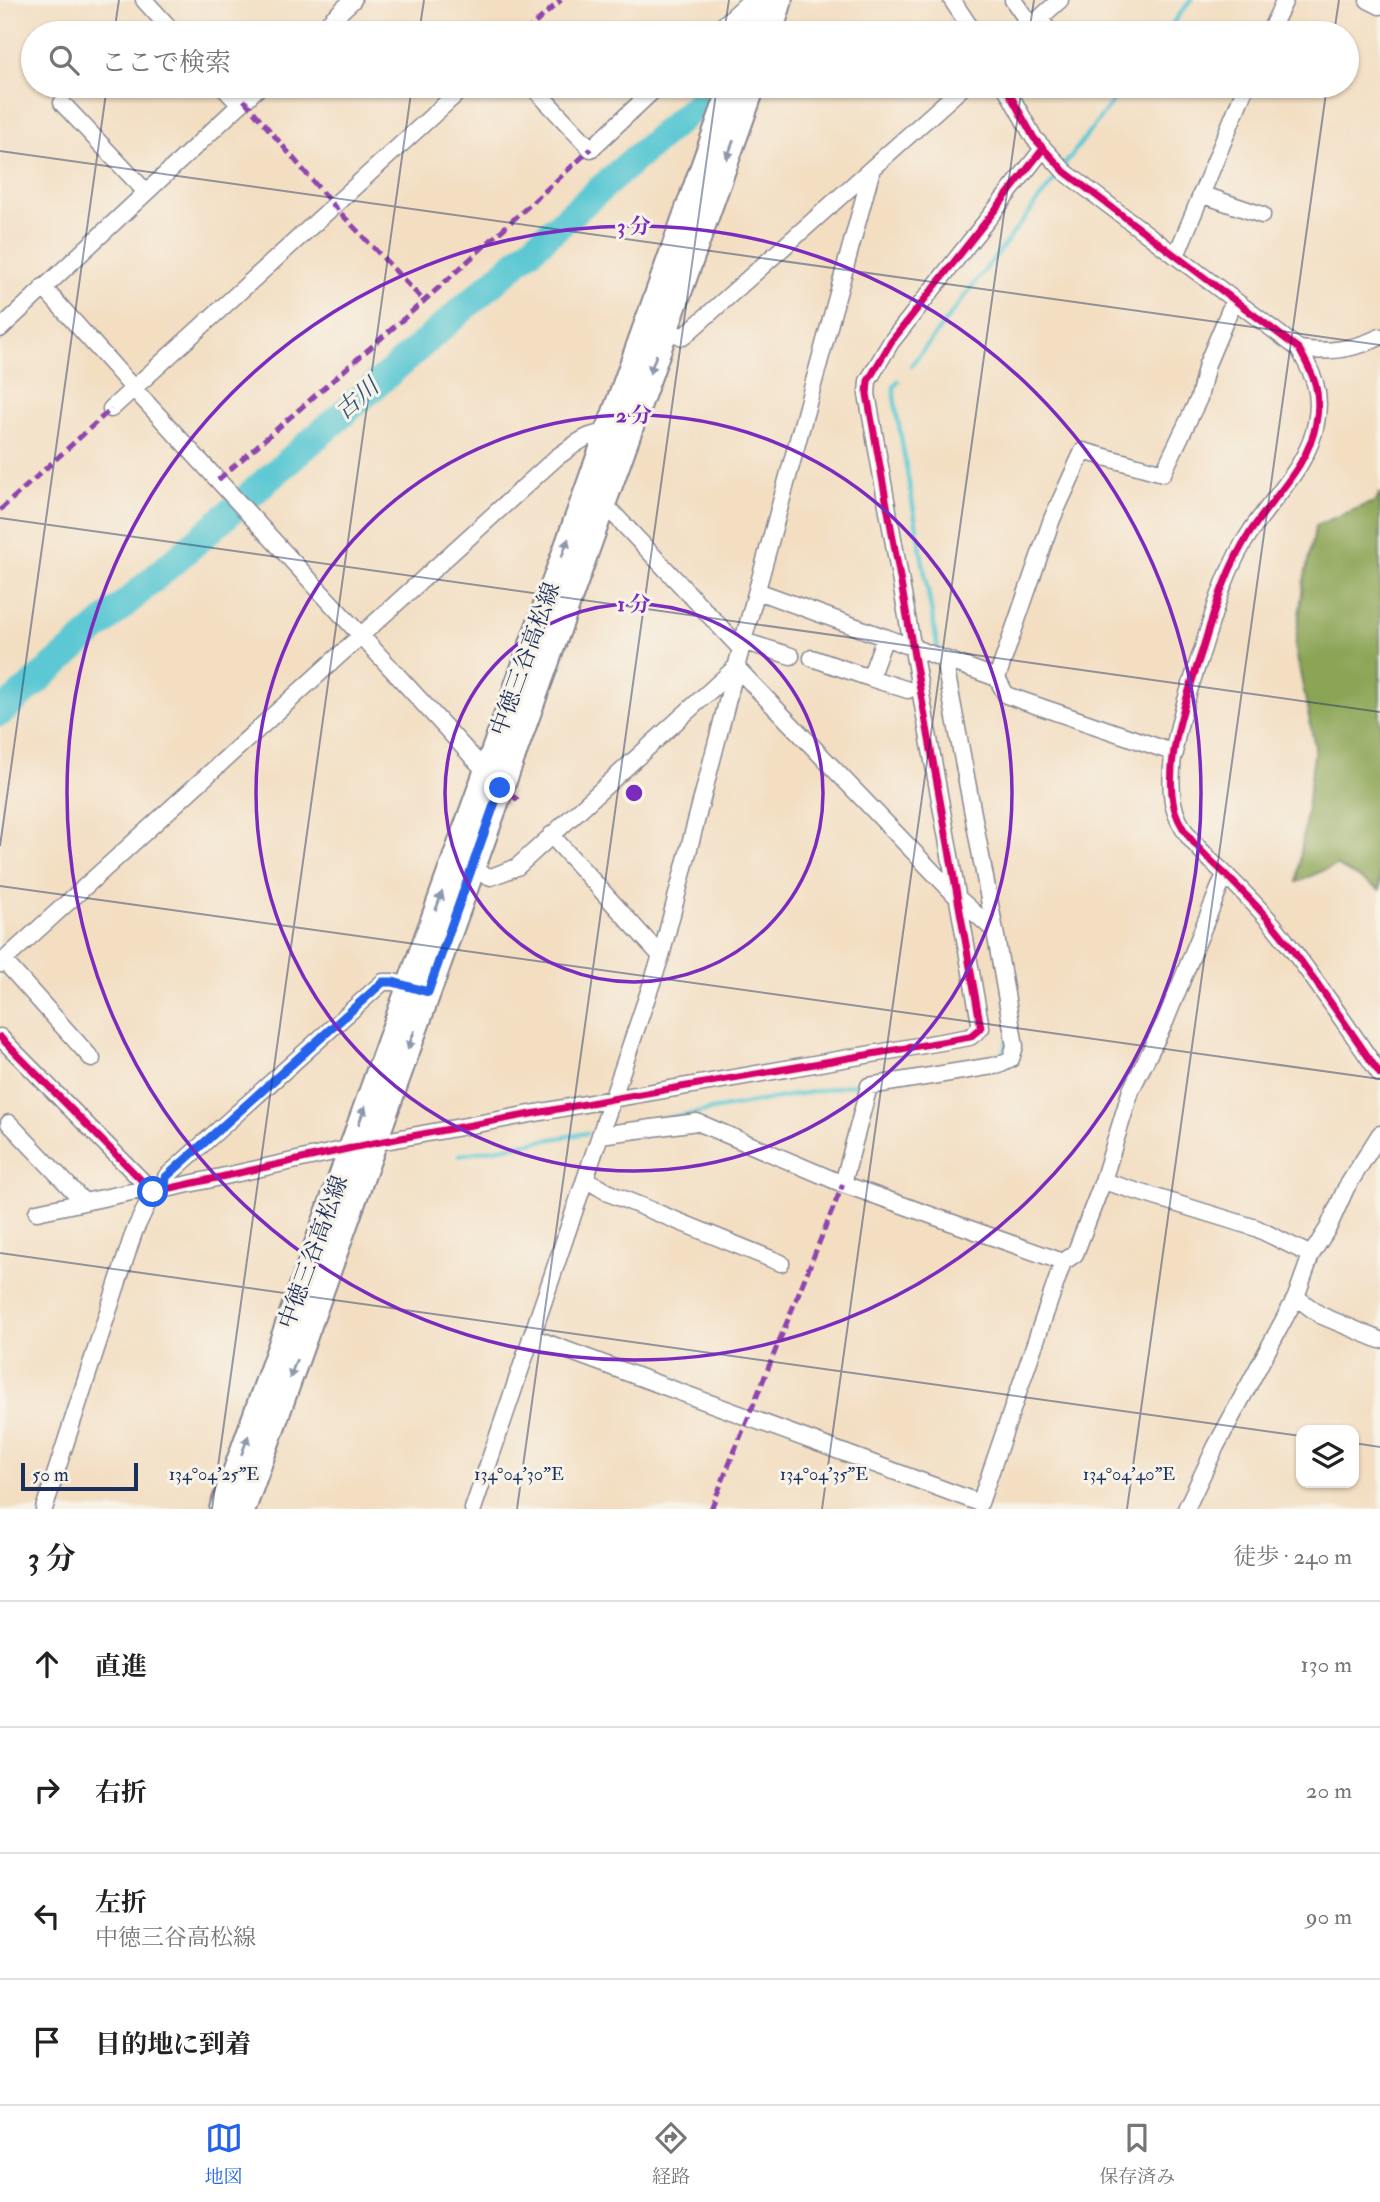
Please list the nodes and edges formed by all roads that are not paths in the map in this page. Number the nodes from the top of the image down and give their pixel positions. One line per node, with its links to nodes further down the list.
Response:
1 (144, 0): 12 (street)
2 (353, 0): 13 (street)
3 (751, 0): 14 (street)
4 (760, 0): 15 (main road)
5 (780, 0): 16 (main road)
6 (952, 0): 17 (street)
7 (1013, 0): 18 (street)
8 (1060, 0): 19 (street)
9 (1284, 0): 20 (street)
10 (1368, 0): 11 (street)
11 (1380, 6)
12 (163, 21)
13 (330, 21)
14 (728, 21)
15 (754, 21)
16 (774, 21)
17 (966, 21)
18 (1028, 21)
19 (1037, 21)
20 (1274, 21)
21 (233, 98): 32 (street)
22 (247, 98): 32 (street)
23 (453, 98): 45 (street)
24 (543, 98): 25 (street)
25 (645, 98)
26 (728, 98): 41 (main road, 中徳三谷高松線)
27 (748, 98): 41 (main road, 中徳三谷高松線, one-way to 41)
28 (951, 98): 34 (street)
29 (1012, 98): 33 (street)
30 (1241, 98): 36 (street)
31 (62, 103): 35 (street)
32 (240, 105): 35 (street)
33 (1043, 149): 38 (street); 53 (street)
34 (872, 169): 41 (street); 49 (street)
35 (146, 192): 39 (street)
36 (1201, 194): 37 (street); 38 (street)
37 (1262, 215)
38 (1176, 256): 40 (street)
39 (37, 294): 42 (street); 45 (street)
40 (1234, 300): 44 (street); 59 (street)
41 (656, 326): 47 (main road, 中徳三谷高松線)
42 (0, 329)
43 (1380, 337): 44 (street)
44 (1299, 349): 61 (street)
45 (134, 389): 46 (street); 50 (street)
46 (111, 409)
47 (616, 436): 48 (main road, 中徳三谷高松線); 50 (street); 62 (main road, 中徳三谷高松線, one-way to 47)
48 (601, 507): 52 (street); 62 (main road, 中徳三谷高松線)
49 (757, 592): 51 (street); 52 (street)
50 (362, 635): 62 (street); 69 (street)
51 (884, 638): 53 (street); 58 (street)
52 (742, 645): 54 (street); 57 (street)
53 (912, 648): 56 (street); 66 (street)
54 (791, 656)
55 (813, 658): 58 (street)
56 (944, 659): 59 (street); 67 (street)
57 (736, 667): 63 (street); 66 (street); 68 (street)
58 (870, 678): 60 (street)
59 (996, 678): 61 (street)
60 (908, 690)
61 (1175, 753): 65 (street)
62 (493, 779): 64 (main road, 中徳三谷高松線)
63 (551, 835): 64 (street); 68 (street)
64 (462, 867): 70 (main road, 中徳三谷高松線)
65 (1225, 874): 73 (street); 81 (street)
66 (958, 898): 67 (street); 74 (street)
67 (996, 931): 82 (street)
68 (661, 956): 74 (street)
69 (2, 962): 72 (street)
70 (418, 989): 78 (main road, 中徳三谷高松線, one-way to 78); 79 (main road, 中徳三谷高松線, one-way to 70); 83 (street)
71 (0, 1037): 83 (street)
72 (92, 1059)
73 (1379, 1069)
74 (612, 1099): 77 (street); 78 (street)
75 (9, 1123): 84 (street)
76 (1380, 1134): 86 (street)
77 (600, 1135): 80 (street); 82 (street)
78 (374, 1143): 79 (street); 94 (main road, 中徳三谷高松線, one-way to 94)
79 (349, 1150): 83 (street); 93 (main road, 中徳三谷高松線, one-way to 79)
80 (585, 1179): 88 (street); 90 (street)
81 (1103, 1181): 86 (street); 87 (street)
82 (843, 1184): 87 (street)
83 (156, 1190): 84 (street); 92 (street)
84 (84, 1202): 85 (street)
85 (37, 1212)
86 (1311, 1255): 89 (street)
87 (1063, 1262): 90 (street)
88 (781, 1263)
89 (1296, 1297): 91 (street); 96 (street)
90 (531, 1337): 95 (street)
91 (1380, 1340)
92 (44, 1509)
93 (222, 1509)
94 (243, 1509)
95 (473, 1509)
96 (1186, 1509)

